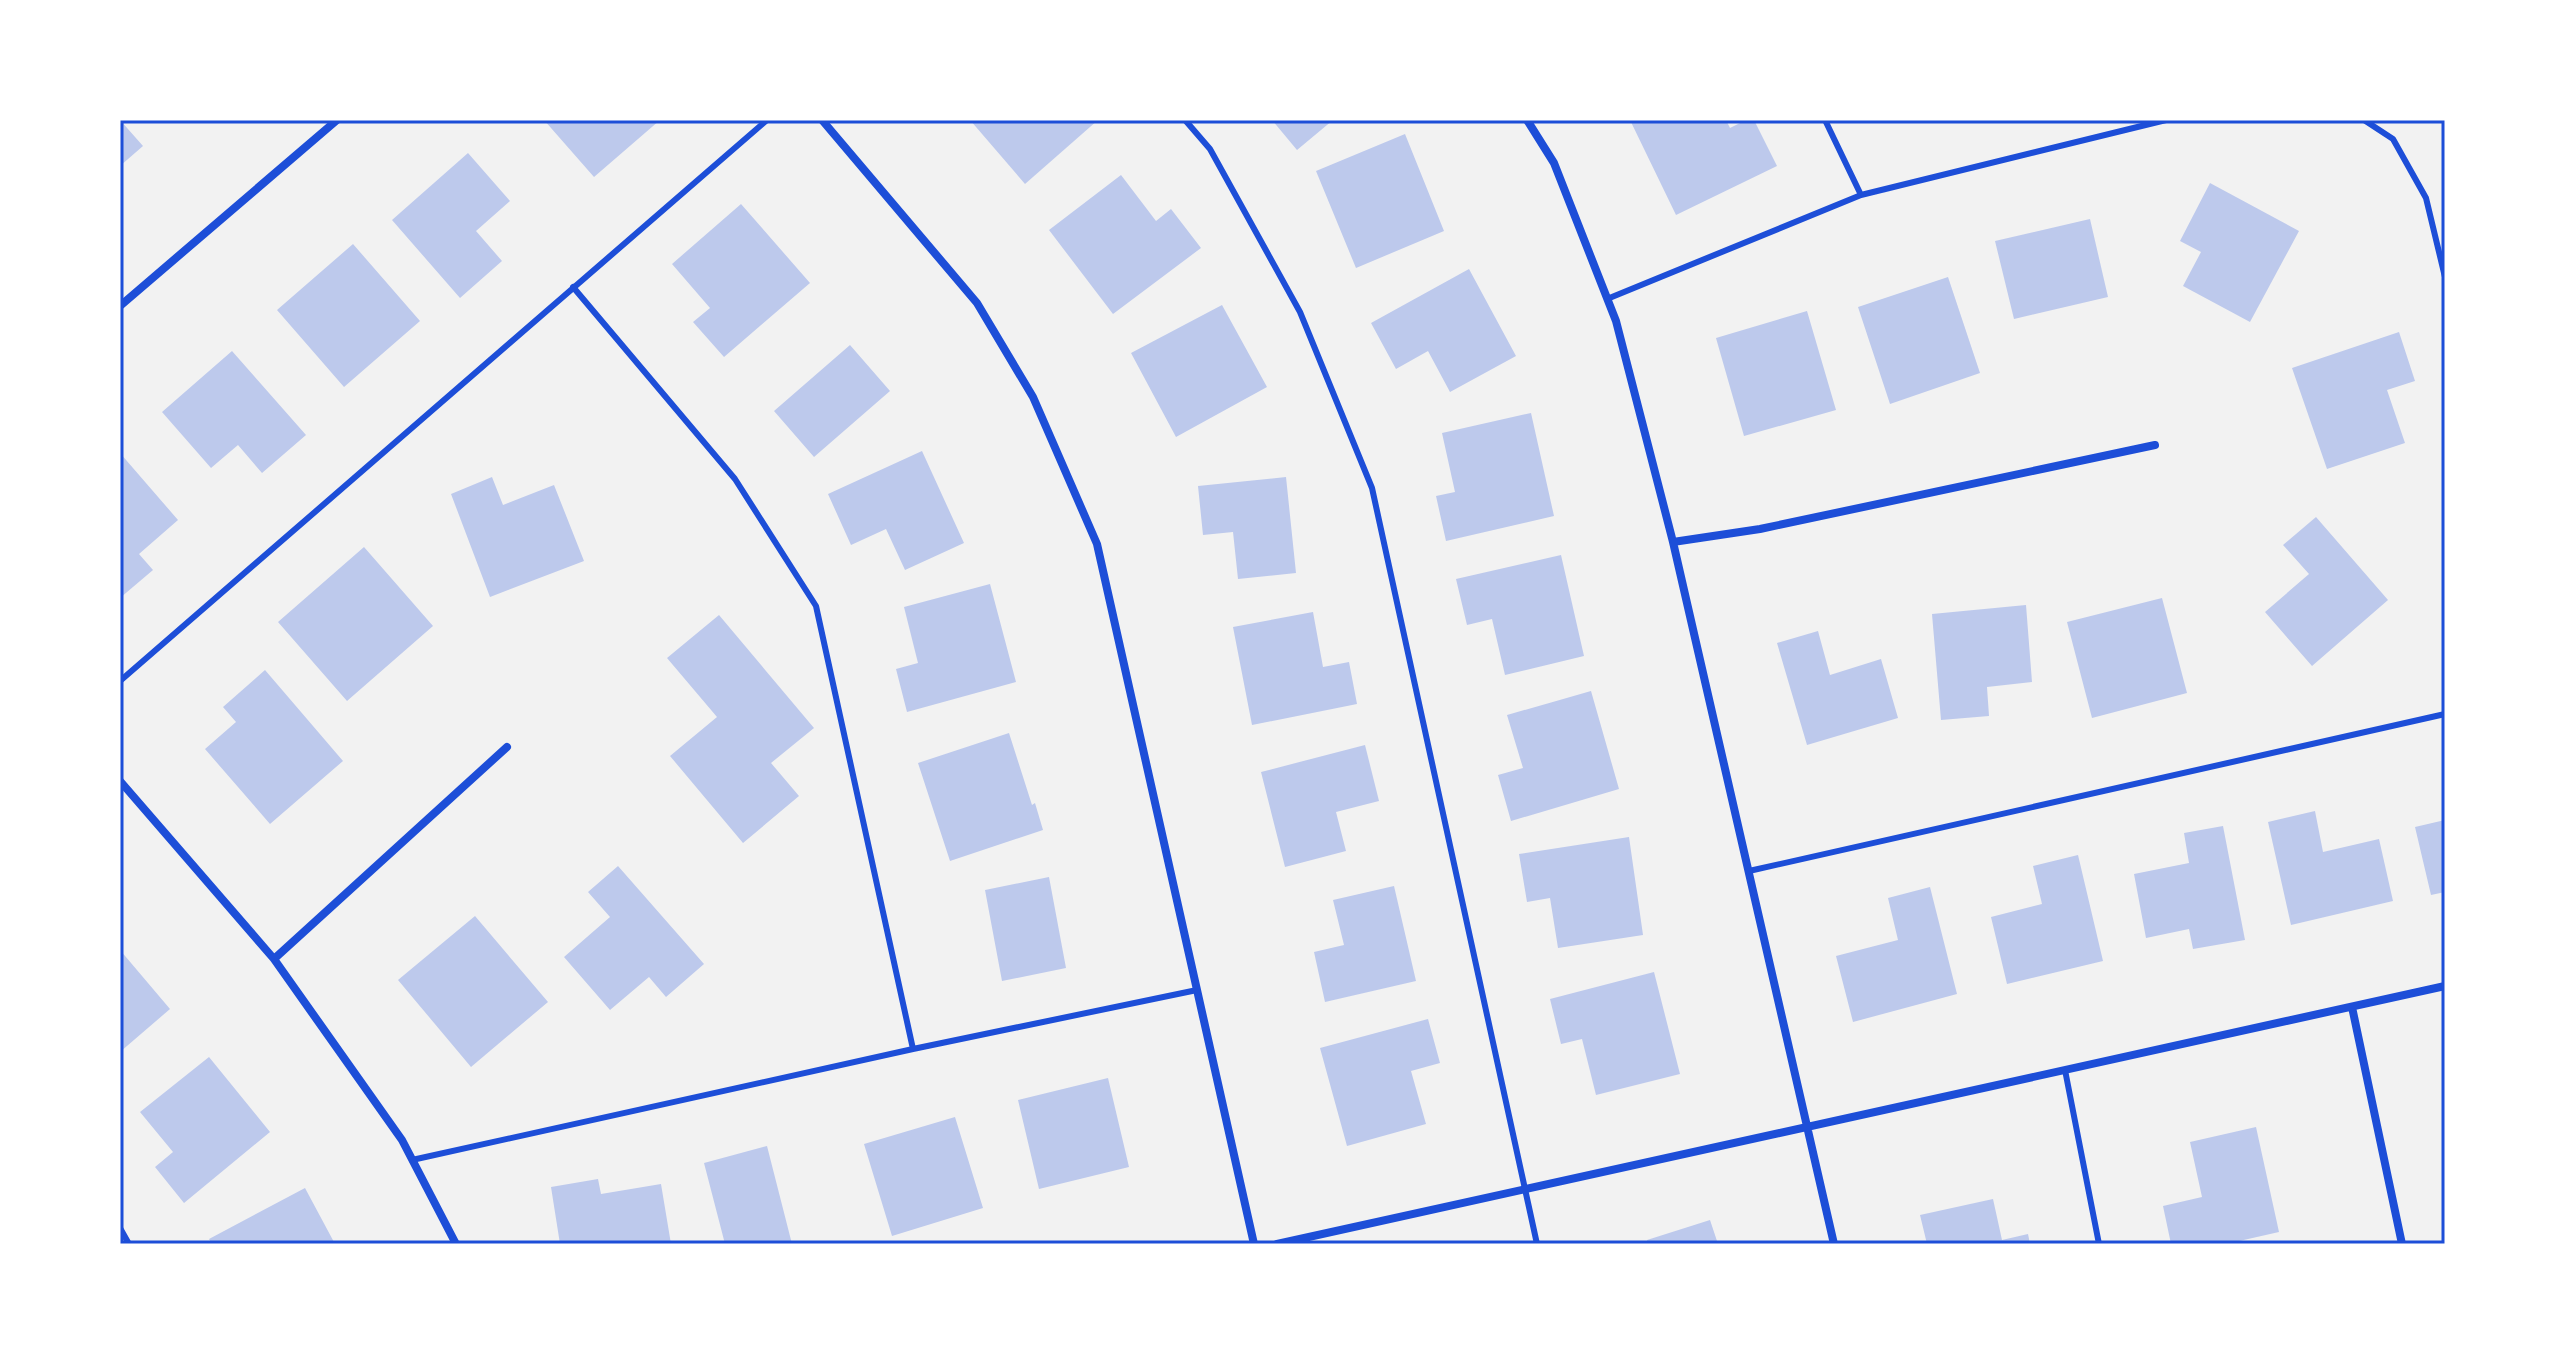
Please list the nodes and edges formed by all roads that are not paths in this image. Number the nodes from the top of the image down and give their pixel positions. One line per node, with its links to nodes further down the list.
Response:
1 (337, 120): 13 (street)
2 (767, 120): 11 (lane)
3 (822, 120): 23 (street)
4 (1185, 120): 29 (lane)
5 (1527, 120): 12 (street)
6 (1825, 120): 9 (lane)
7 (2166, 120): 9 (lane)
8 (2364, 120): 10 (lane)
9 (1861, 195): 12 (lane)
10 (2445, 277)
11 (573, 287): 16 (lane); 25 (lane)
12 (1607, 299): 15 (street)
13 (120, 306)
14 (2155, 445): 15 (street)
15 (1673, 542): 20 (street)
16 (120, 681)
17 (2445, 714): 20 (lane)
18 (507, 747): 21 (street)
19 (120, 781): 21 (street)
20 (1749, 871): 27 (street)
21 (274, 959): 28 (street)
22 (2445, 986): 24 (street)
23 (1197, 990): 25 (lane); 33 (street)
24 (2352, 1007): 26 (street); 38 (street)
25 (913, 1049): 28 (lane)
26 (2065, 1070): 27 (street); 37 (lane)
27 (1808, 1127): 29 (street); 36 (street)
28 (412, 1160): 32 (street)
29 (1524, 1189): 34 (street); 35 (lane)
30 (120, 1228): 31 (lane)
31 (129, 1244)
32 (456, 1244)
33 (1254, 1244)
34 (1277, 1244)
35 (1537, 1244)
36 (1834, 1244)
37 (2099, 1244)
38 (2402, 1244)

